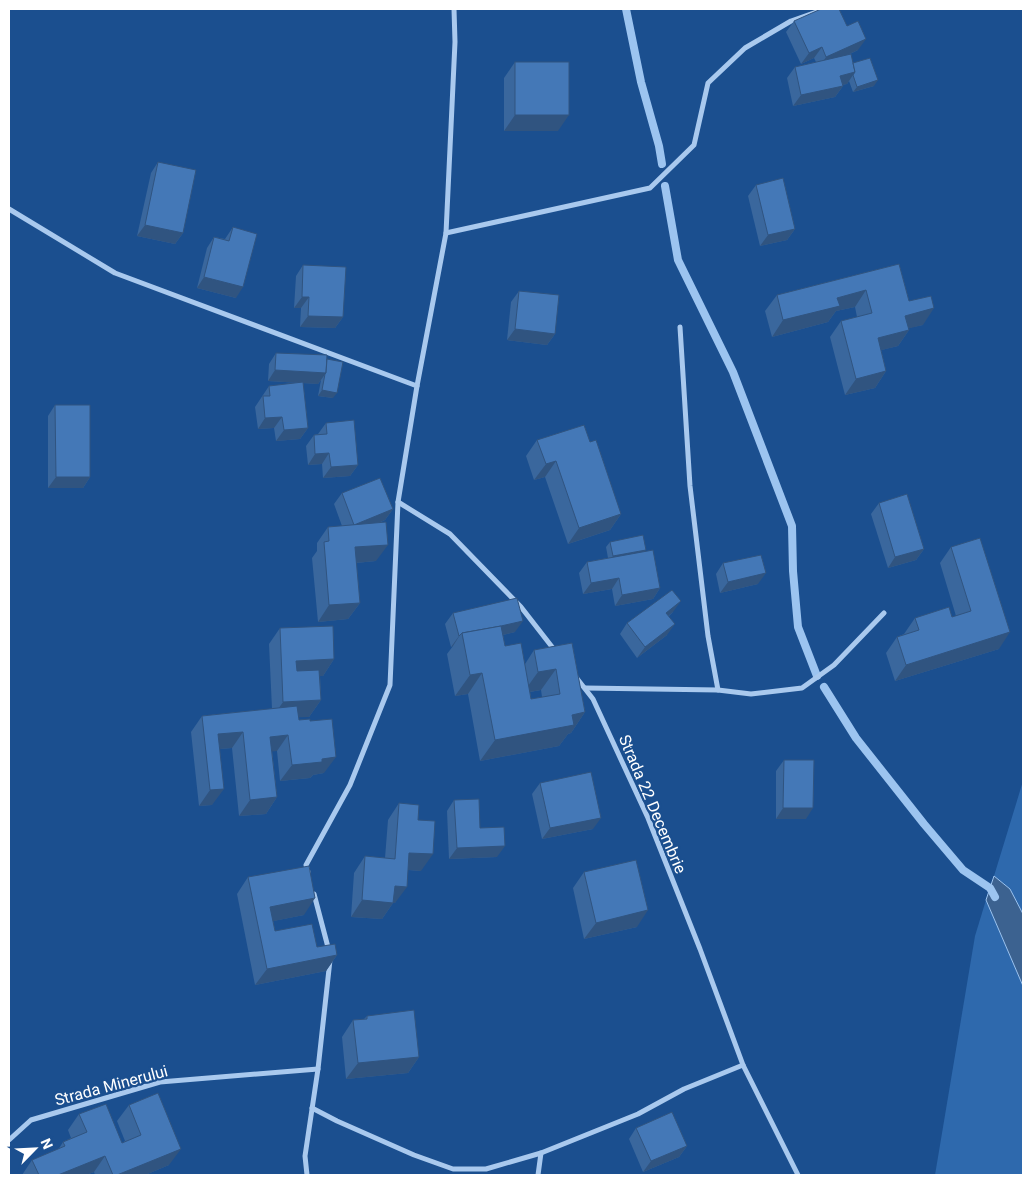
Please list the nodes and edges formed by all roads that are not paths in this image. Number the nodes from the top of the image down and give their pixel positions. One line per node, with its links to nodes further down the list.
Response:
1 (454, 9): 4 (street)
2 (825, 9): 4 (street)
3 (9, 209): 6 (street)
4 (446, 233): 6 (street)
5 (680, 327): 12 (street)
6 (417, 386): 7 (street)
7 (398, 502): 9 (street); 13 (street)
8 (884, 614): 12 (street)
9 (562, 659)
10 (573, 674): 11 (street, Strada 22 Decembrie)
11 (585, 688): 12 (street); 15 (street, Strada 22 Decembrie)
12 (718, 690)
13 (308, 874)
14 (311, 884): 16 (street)
15 (743, 1065): 19 (street); 22 (street, Strada 22 Decembrie)
16 (318, 1069): 17 (street); 18 (street, Strada Minerului)
17 (312, 1108): 19 (street); 20 (street)
18 (9, 1140)
19 (541, 1154): 21 (street)
20 (306, 1175)
21 (538, 1175)
22 (798, 1175)

